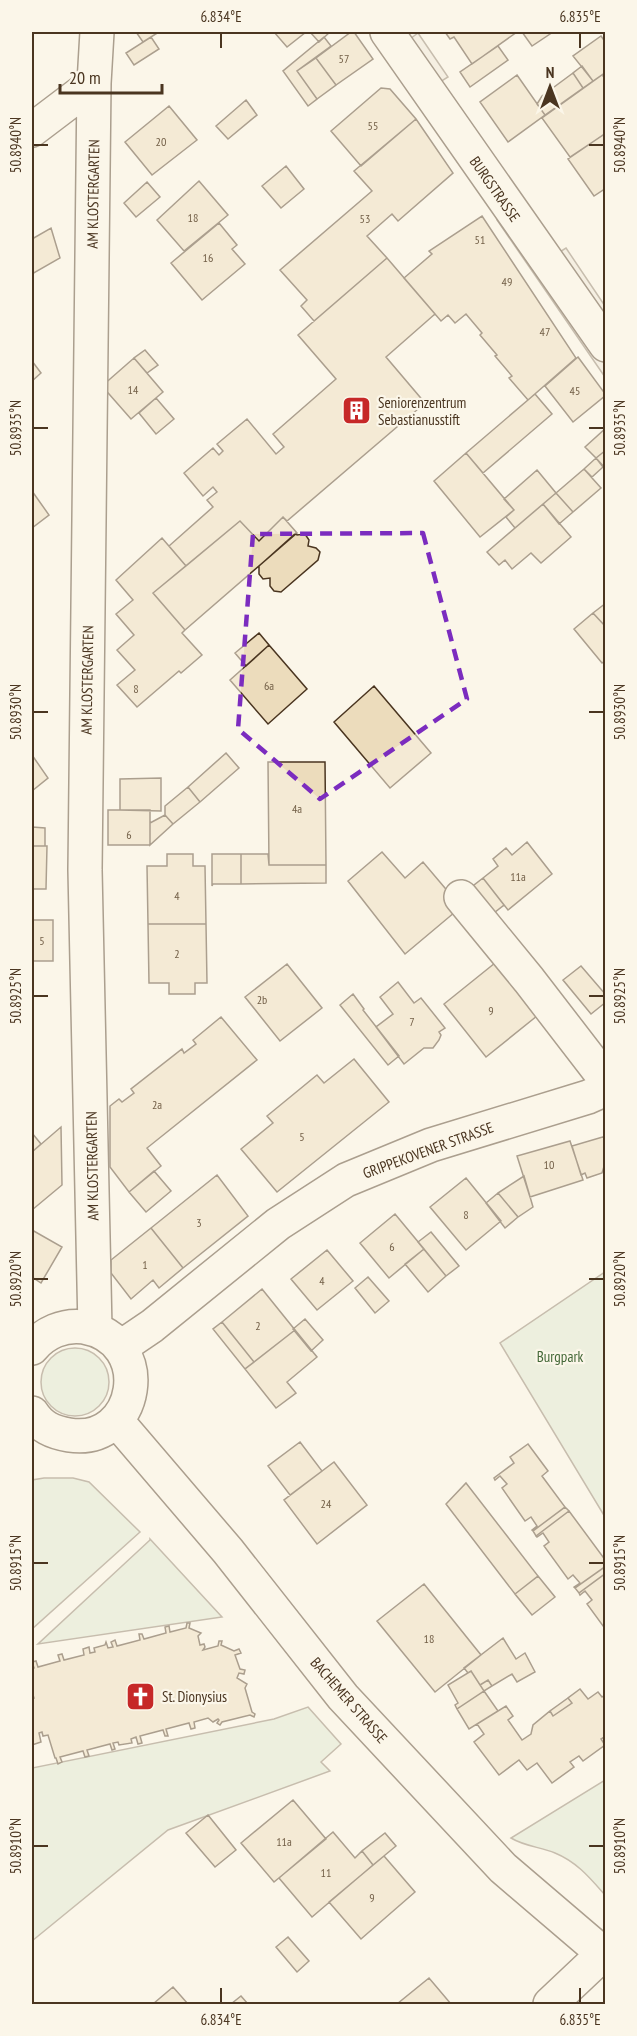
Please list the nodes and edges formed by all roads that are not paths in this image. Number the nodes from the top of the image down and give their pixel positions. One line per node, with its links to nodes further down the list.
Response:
1 (97, 32): 3 (street, AM KLOSTERGARTEN)
2 (387, 32): 5 (street, BURGSTRASSE)
3 (94, 83): 4 (street); 9 (street, AM KLOSTERGARTEN)
4 (32, 130)
5 (606, 345)
6 (461, 897): 7 (street)
7 (606, 1080)
8 (606, 1089): 9 (street, GRIPPEKOVENER STRASSE)
9 (108, 1338): 10 (street); 12 (street, AM KLOSTERGARTEN)
10 (32, 1348)
11 (33, 1420): 12 (street)
12 (116, 1420): 13 (street, BACHEMER STRASSE)
13 (604, 1955): 14 (street)
14 (550, 2004)

